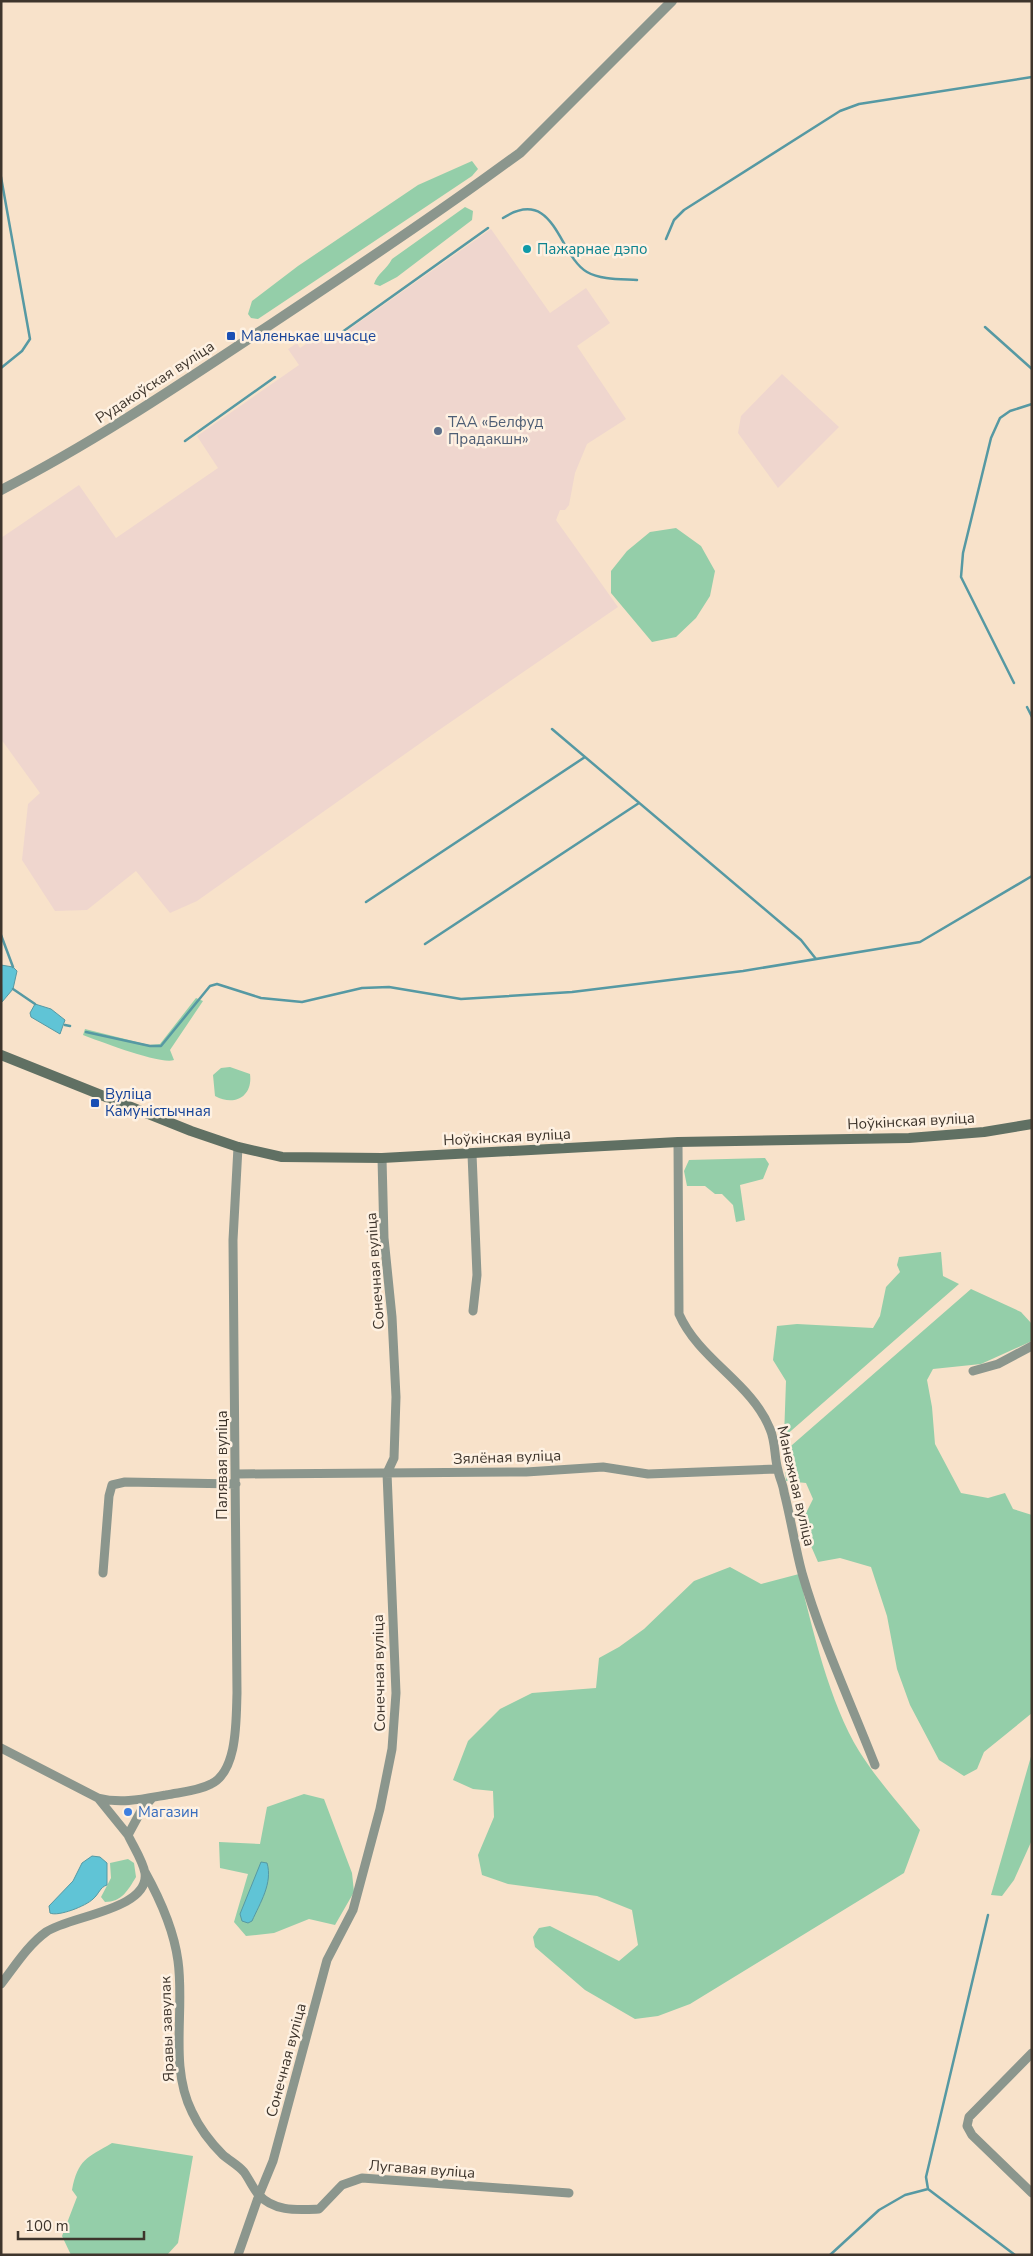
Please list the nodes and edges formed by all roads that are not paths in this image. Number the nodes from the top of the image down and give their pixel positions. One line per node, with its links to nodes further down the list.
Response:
1 (672, 1): 2 (street, Рудакоўская вуліца)
2 (1, 490)
3 (1, 1055): 6 (main road, Ноўкінская вуліца)
4 (1032, 1124): 5 (main road, Ноўкінская вуліца)
5 (678, 1142): 7 (main road, Ноўкінская вуліца); 12 (street, Манежная вуліца)
6 (238, 1147): 8 (main road, Ноўкінская вуліца); 14 (street, Палявая вуліца)
7 (472, 1154): 8 (main road, Ноўкінская вуліца); 9 (street)
8 (382, 1158): 13 (street, Сонечная вуліца)
9 (473, 1311)
10 (1032, 1346): 11 (street)
11 (973, 1371)
12 (777, 1469): 13 (street, Зялёная вуліца); 17 (street, Манежная вуліца)
13 (387, 1473): 14 (street, Зялёная вуліца); 26 (street, Сонечная вуліца)
14 (236, 1479): 15 (street, Зялёная вуліца); 19 (street, Палявая вуліца)
15 (103, 1573)
16 (1, 1748): 18 (street)
17 (875, 1765)
18 (98, 1798): 19 (street); 20 (street, Яравы завулак)
19 (152, 1798): 20 (street)
20 (128, 1835): 21 (street, Яравы завулак)
21 (145, 1872): 22 (street); 26 (street, Яравы завулак)
22 (1, 1984)
23 (1032, 2053): 25 (street)
24 (569, 2193): 26 (street, Лугавая вуліца)
25 (1032, 2193)
26 (259, 2195): 27 (street, Сонечная вуліца)
27 (238, 2255)

